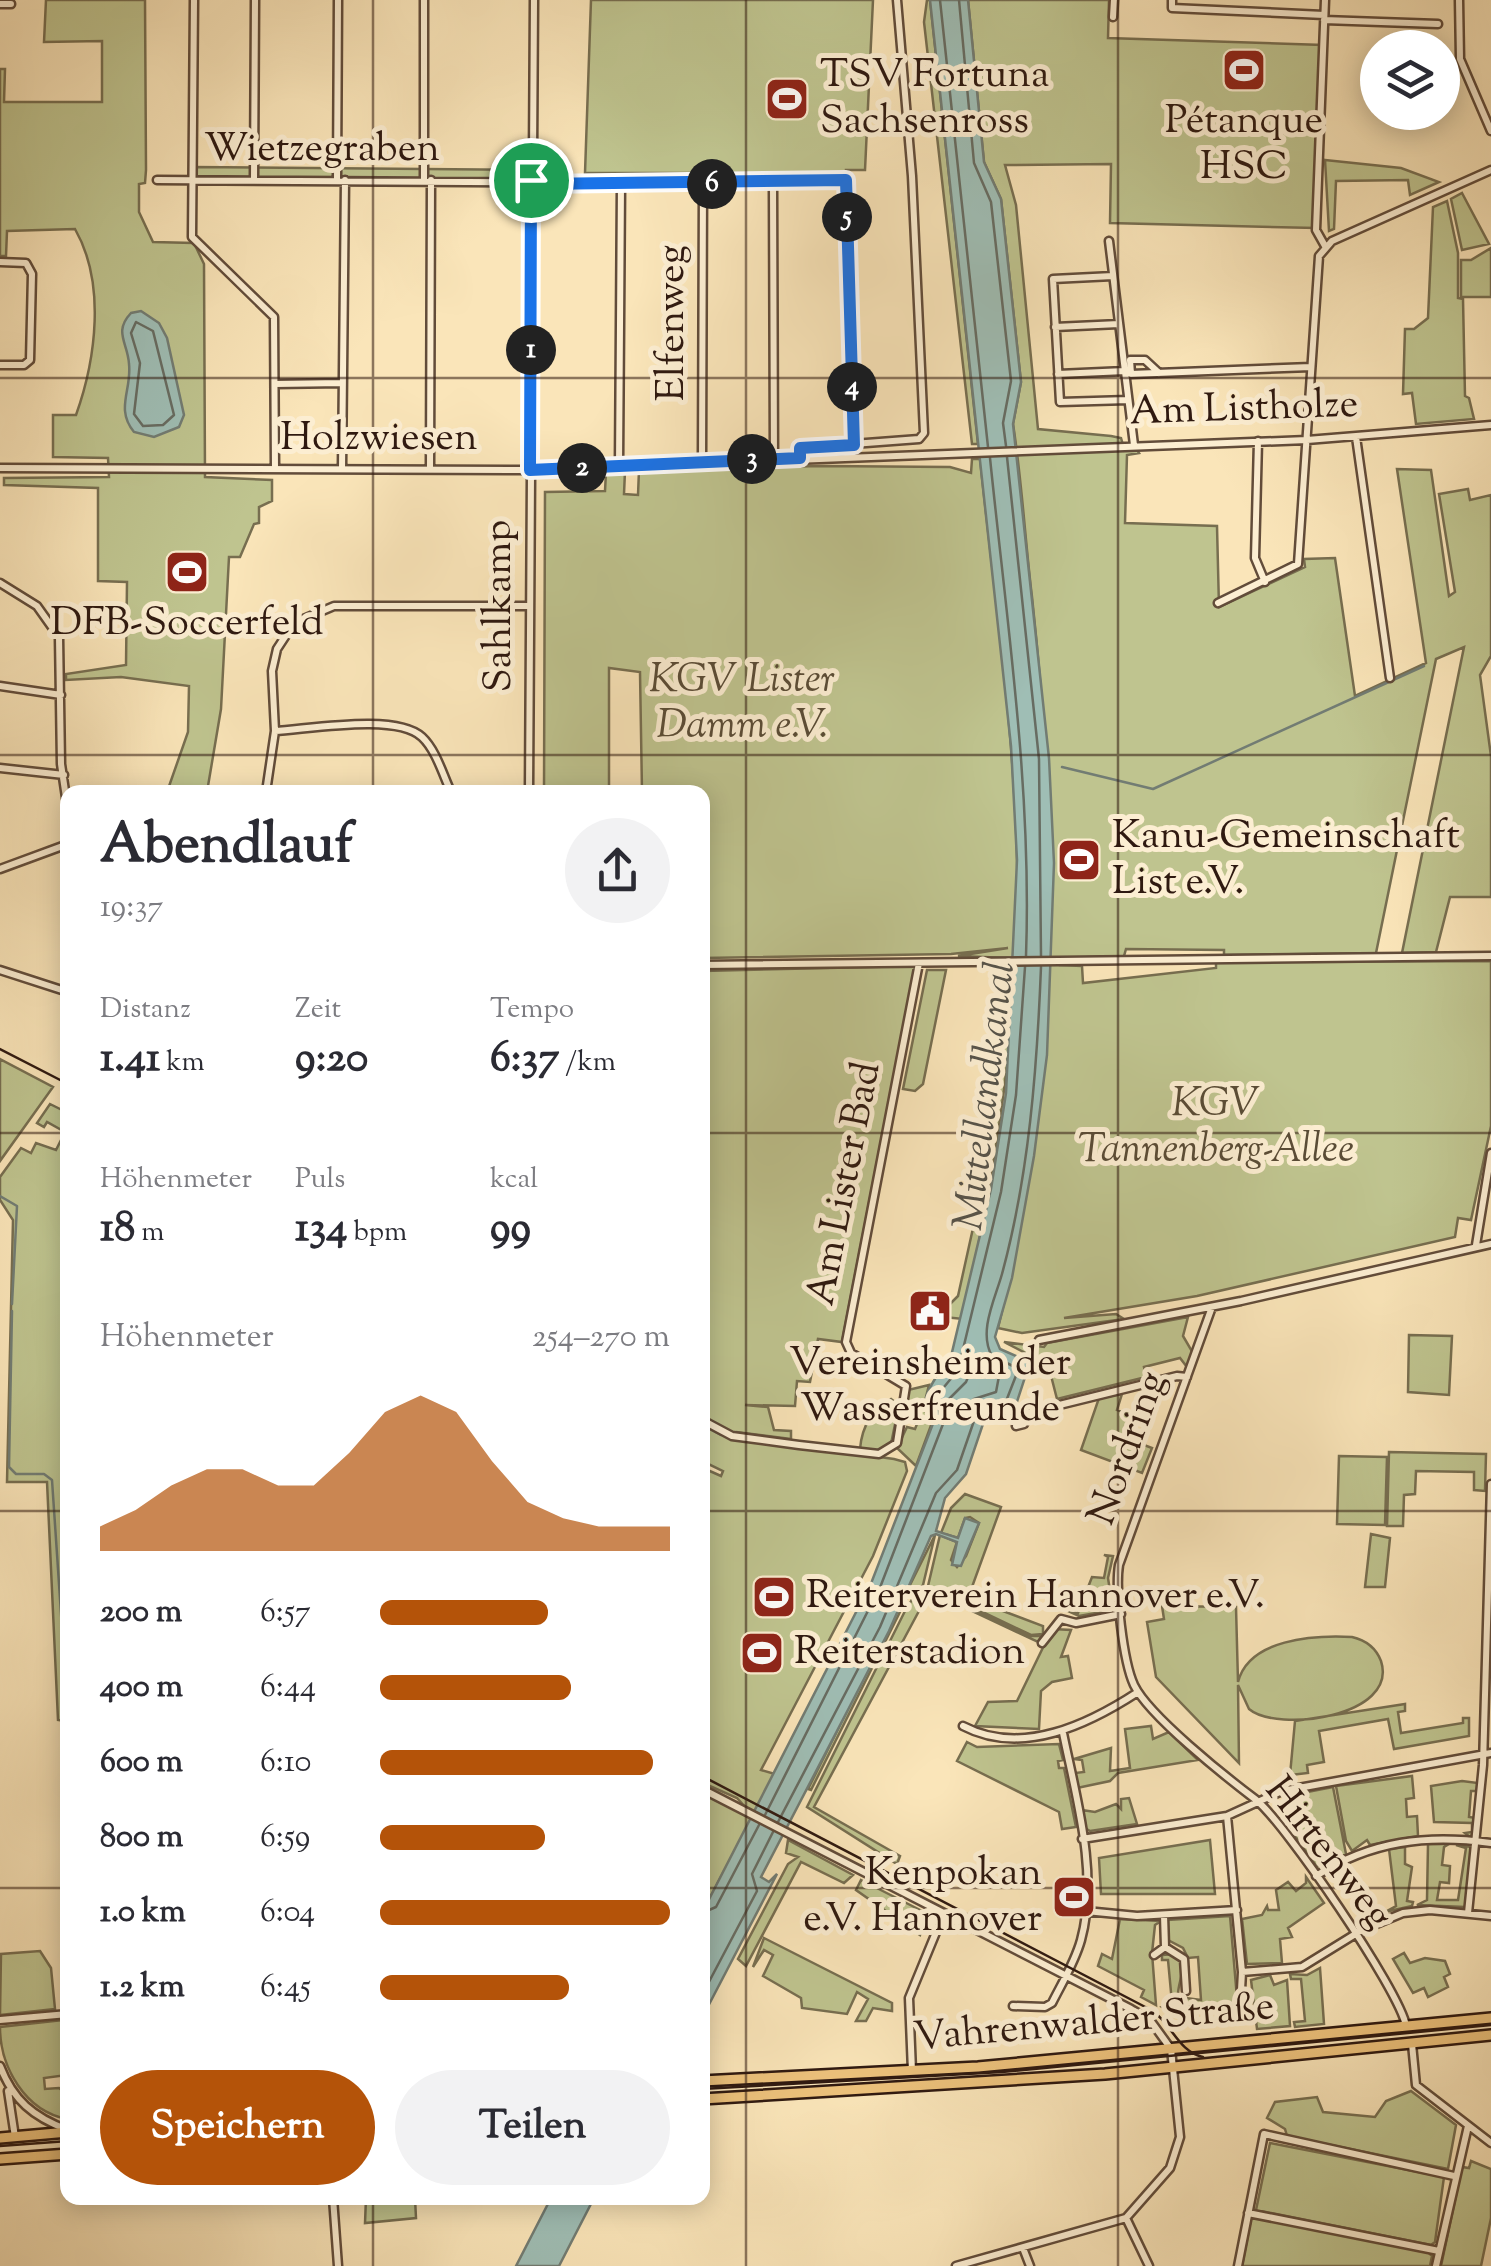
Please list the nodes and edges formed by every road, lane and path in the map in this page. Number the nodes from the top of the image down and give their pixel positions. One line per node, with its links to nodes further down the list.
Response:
1 (194, 0): 19 (street)
2 (255, 0): 20 (street)
3 (338, 0): 21 (street)
4 (424, 0): 22 (street)
5 (534, 0): 23 (street, Sahlkamp)
6 (897, 0): 45 (street)
7 (1114, 0): 13 (street)
8 (1325, 0): 14 (street)
9 (1458, 0): 16 (street)
10 (0, 4): 11 (street)
11 (11, 4)
12 (1172, 4): 14 (street)
13 (1114, 17)
14 (1324, 18): 15 (street); 28 (street)
15 (1438, 24)
16 (1491, 131)
17 (1491, 170): 28 (street)
18 (157, 180): 19 (street, Wietzegraben)
19 (193, 180): 20 (street, Wietzegraben); 39 (street)
20 (254, 180): 21 (street, Wietzegraben)
21 (341, 180): 22 (street, Wietzegraben); 38 (street)
22 (428, 180): 23 (street, Wietzegraben); 55 (street)
23 (531, 180): 24 (street, Wietzegraben); 56 (street, Sahlkamp)
24 (621, 184): 25 (street, Wietzegraben); 51 (street)
25 (703, 184): 26 (street, Wietzegraben); 50 (street, Elfenweg)
26 (773, 184): 45 (street, Wietzegraben); 49 (street)
27 (1109, 241): 30 (street)
28 (1325, 247): 34 (street)
29 (0, 262): 33 (street)
30 (1113, 276): 31 (street); 32 (street)
31 (1119, 324): 32 (street); 35 (street)
32 (1056, 327): 37 (street)
33 (0, 365)
34 (1311, 368): 36 (street); 43 (street)
35 (1125, 371): 37 (street); 40 (street)
36 (1159, 372)
37 (1058, 374): 40 (street)
38 (342, 383): 39 (street); 54 (street)
39 (275, 384): 53 (street)
40 (1128, 400): 46 (street)
41 (1491, 424): 42 (street, Am Listholze)
42 (1356, 437): 43 (street, Am Listholze); 61 (street)
43 (1307, 440): 44 (street, Am Listholze); 57 (street)
44 (1258, 441): 46 (street, Am Listholze); 57 (street)
45 (854, 445): 48 (street)
46 (1134, 445): 47 (street, Am Listholze)
47 (998, 450): 48 (street, Holzwiesen)
48 (800, 458): 49 (street, Holzwiesen)
49 (774, 459): 50 (street, Holzwiesen)
50 (702, 461): 51 (street, Holzwiesen)
51 (619, 464): 56 (street, Holzwiesen)
52 (0, 468): 53 (street, Holzwiesen)
53 (275, 469): 54 (street, Holzwiesen)
54 (342, 469): 55 (street, Holzwiesen)
55 (430, 469): 56 (street, Holzwiesen)
56 (530, 470): 60 (street, Sahlkamp)
57 (1266, 582): 59 (street)
58 (0, 583): 63 (street)
59 (1218, 603)
60 (530, 606): 64 (street); 70 (street, Sahlkamp)
61 (1390, 678)
62 (0, 686): 63 (street)
63 (61, 695): 66 (street)
64 (276, 731): 68 (street); 69 (street)
65 (0, 768): 66 (street)
66 (64, 776): 67 (street)
67 (65, 785)
68 (267, 785)
69 (448, 785)
70 (528, 785)
71 (60, 847): 72 (street)
72 (0, 869)
73 (1491, 956): 74 (street)
74 (920, 963): 75 (street); 84 (street, Am Lister Bad)
75 (710, 965)
76 (0, 970): 77 (street)
77 (60, 989)
78 (1491, 1153): 80 (street)
79 (1491, 1244): 80 (street)
80 (1476, 1246): 81 (street)
81 (1212, 1307): 82 (street); 83 (street, Nordring)
82 (1039, 1340)
83 (1188, 1377): 85 (street); 89 (street, Nordring)
84 (710, 1424)
85 (1016, 1426)
86 (1491, 1484): 87 (street)
87 (1490, 1515): 88 (street)
88 (1489, 1591): 91 (street)
89 (1122, 1614): 90 (street); 92 (street, Nordring)
90 (1042, 1644)
91 (1488, 1671): 95 (street)
92 (1138, 1692): 94 (street); 97 (street, Hirtenweg)
93 (963, 1726): 94 (street)
94 (1063, 1733): 99 (street)
95 (1487, 1754): 97 (street); 100 (street)
96 (710, 1793): 106 (street)
97 (1258, 1801): 98 (street); 102 (street, Hirtenweg)
98 (1227, 1816): 99 (street); 103 (street)
99 (1082, 1839): 104 (street)
100 (1475, 1841): 101 (street); 102 (street); 105 (street)
101 (1491, 1843)
102 (1316, 1876): 109 (street, Hirtenweg)
103 (1237, 1910): 107 (street); 112 (street)
104 (1086, 1911): 107 (street); 113 (street)
105 (1468, 1912): 108 (street); 109 (street)
106 (944, 1913): 113 (street); 126 (street)
107 (1164, 1915): 110 (street)
108 (1491, 1916)
109 (1356, 1933): 112 (street); 120 (street, Hirtenweg)
110 (1165, 1946): 111 (street); 114 (street)
111 (1154, 1955)
112 (1242, 1972): 116 (street)
113 (1066, 1975): 115 (street); 123 (street)
114 (1186, 1991)
115 (1013, 2006)
116 (1240, 2008)
117 (60, 2015): 119 (street)
118 (1491, 2018): 120 (main road, Vahrenwalder Straße)
119 (0, 2020)
120 (1406, 2026): 123 (main road, Vahrenwalder Straße)
121 (1491, 2036): 122 (main road, Vahrenwalder Straße)
122 (1412, 2047): 125 (main road, Vahrenwalder Straße); 130 (street)
123 (1171, 2049): 125 (street); 126 (main road, Vahrenwalder Straße)
124 (0, 2066): 128 (street)
125 (1174, 2068): 129 (main road, Vahrenwalder Straße); 141 (street)
126 (912, 2072): 127 (main road, Vahrenwalder Straße)
127 (710, 2081)
128 (8, 2085): 131 (street); 133 (street)
129 (710, 2097)
130 (1468, 2126): 135 (street); 138 (street)
131 (60, 2127)
132 (60, 2132): 133 (main road)
133 (15, 2137): 134 (main road); 137 (main road)
134 (0, 2139): 137 (main road)
135 (1491, 2143)
136 (60, 2155): 137 (main road)
137 (6, 2158)
138 (1454, 2176): 140 (street); 143 (street)
139 (333, 2205): 144 (street)
140 (1248, 2213): 143 (street); 148 (street)
141 (1126, 2218): 142 (street); 147 (street)
142 (1023, 2248): 145 (street); 146 (street)
143 (1439, 2251): 149 (street)
144 (338, 2266)
145 (956, 2266)
146 (1030, 2266)
147 (1149, 2266)
148 (1238, 2266)
149 (1436, 2266)

